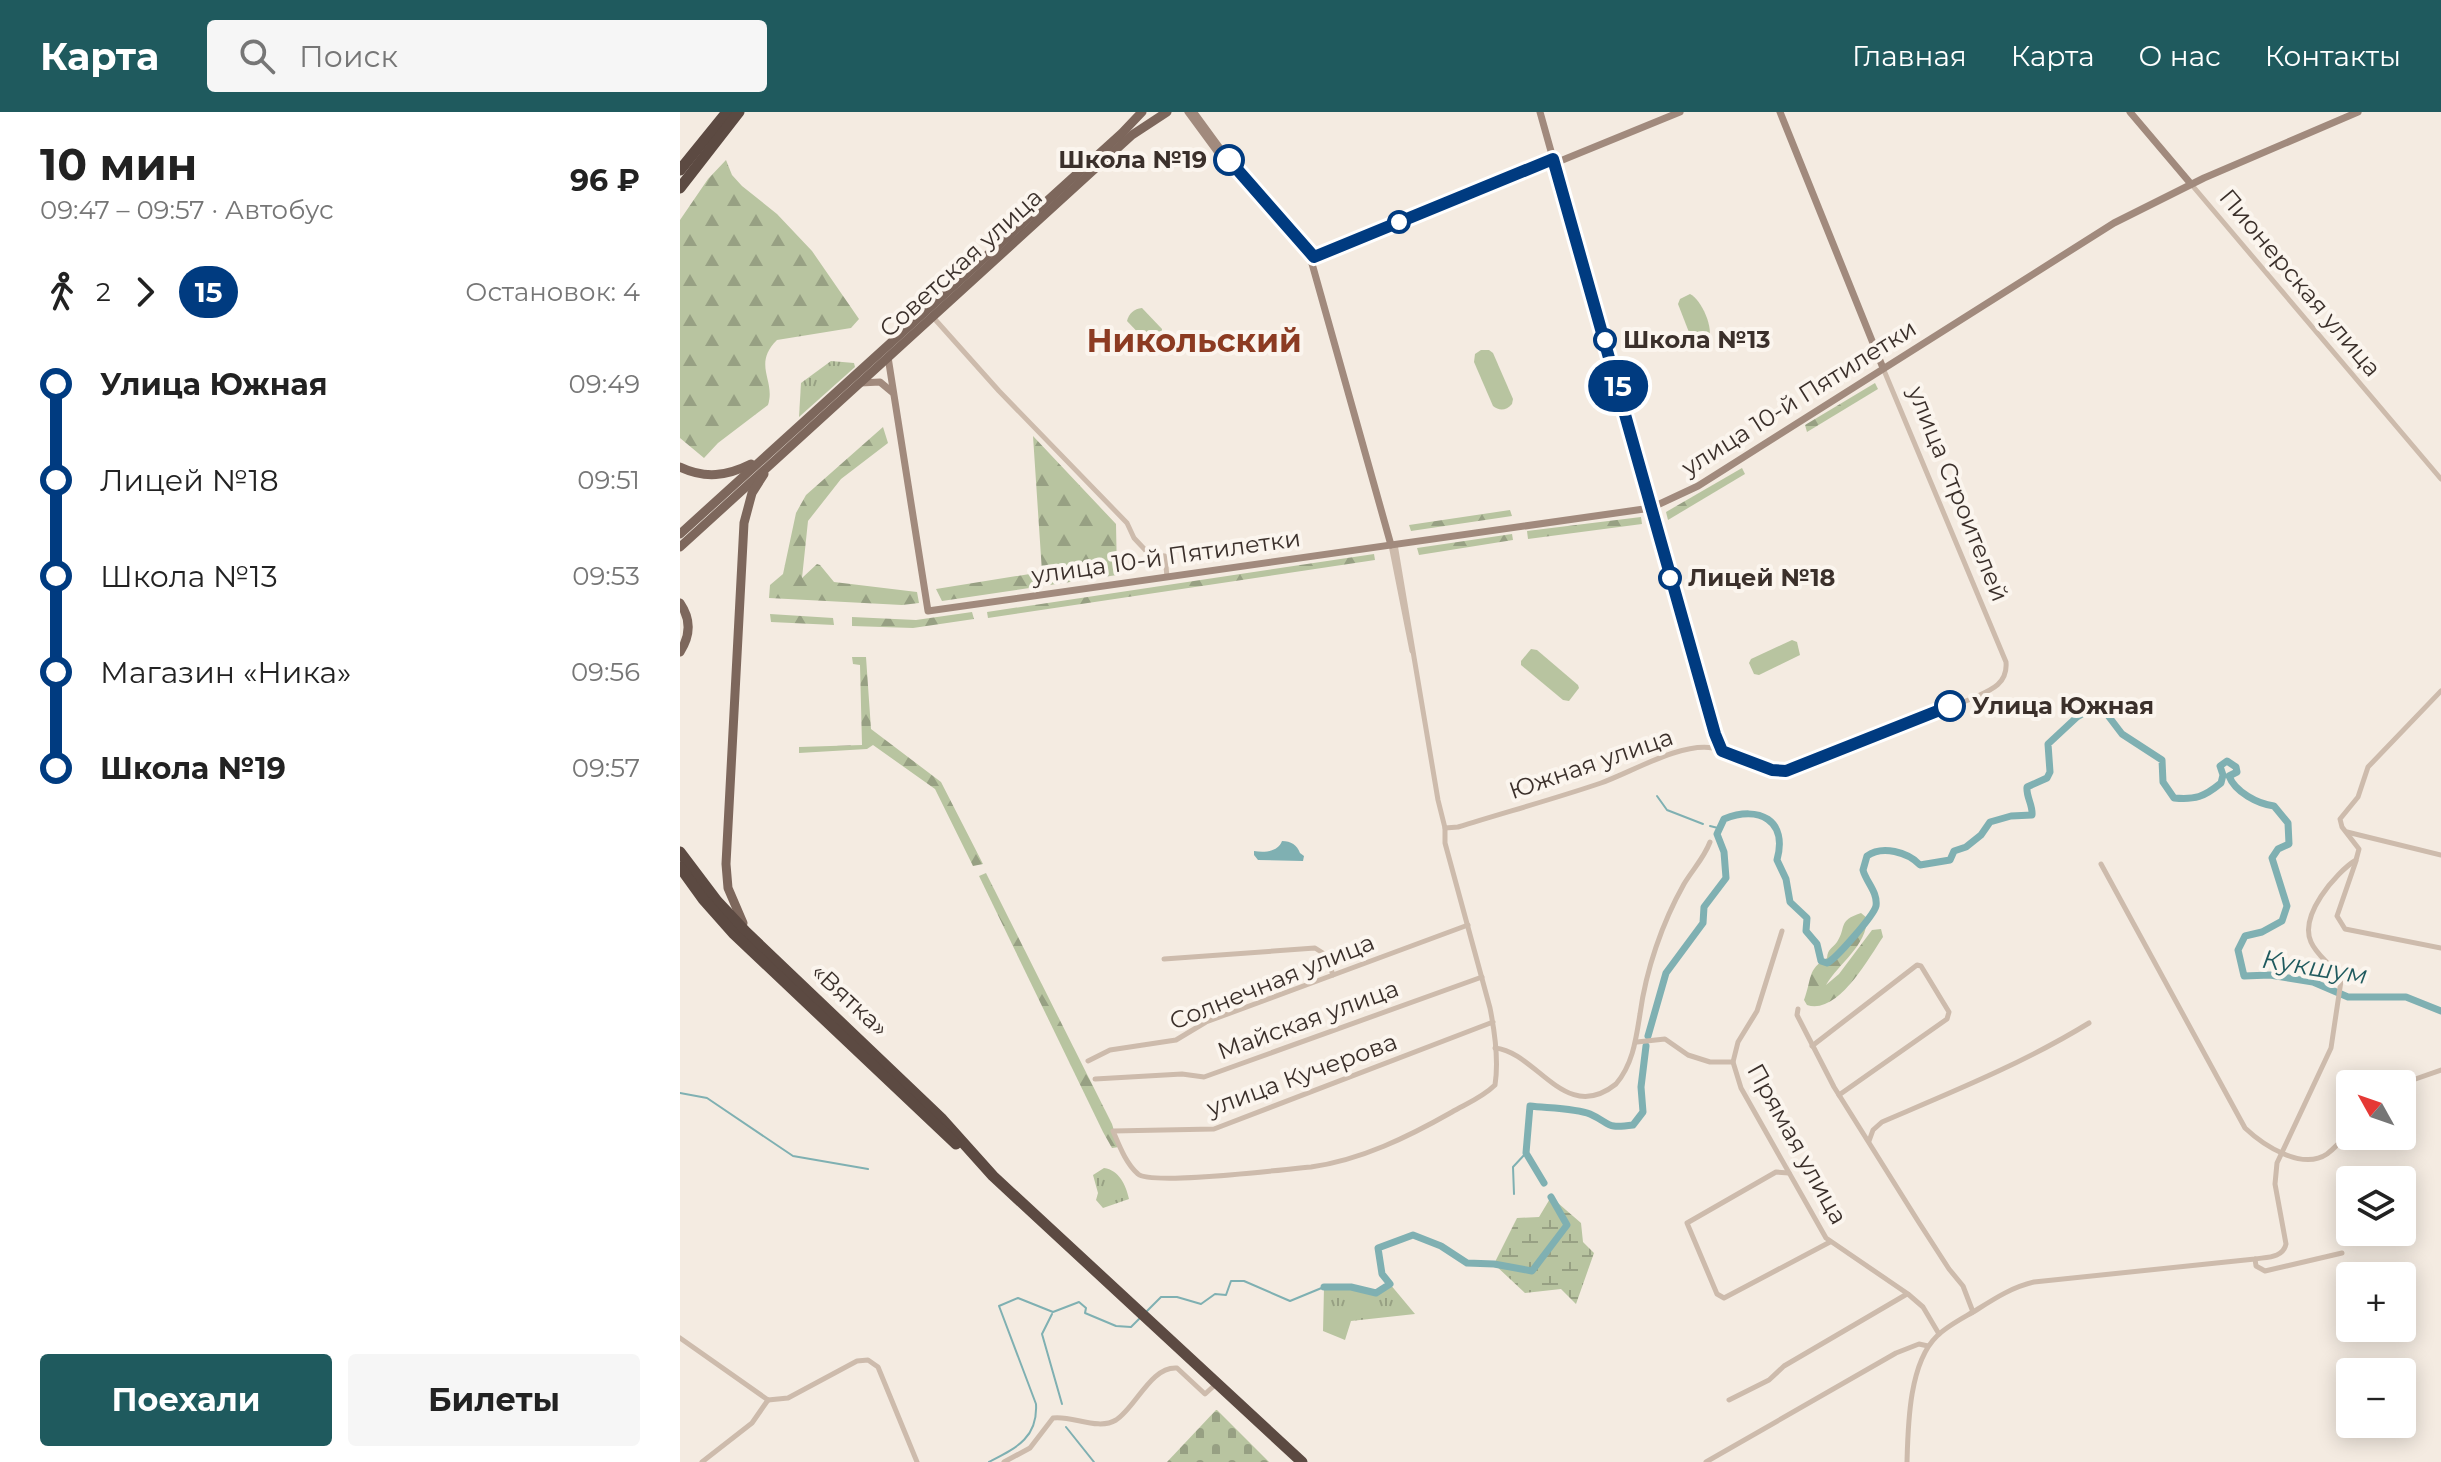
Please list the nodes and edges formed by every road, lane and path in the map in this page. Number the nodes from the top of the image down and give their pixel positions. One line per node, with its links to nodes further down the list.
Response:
1 (727, 112): 12 (highway)
2 (739, 112): 14 (highway)
3 (1142, 112): 17 (main road, Советская улица)
4 (1191, 112): 15 (main road)
5 (1540, 112): 11 (main road)
6 (1780, 112): 18 (main road, улица Строителей)
7 (2130, 112): 13 (main road, Пионерская улица)
8 (2358, 112): 13 (main road, улица 10-й Пятилетки)
9 (1163, 113): 16 (main road, Советская улица)
10 (1673, 113): 11 (main road)
11 (1553, 161): 15 (main road); 25 (main road)
12 (680, 170)
13 (2191, 184): 18 (main road, улица 10-й Пятилетки); 24 (street, Пионерская улица)
14 (680, 188)
15 (1313, 259): 27 (main road)
16 (932, 316): 17 (main road, Советская улица); 29 (street)
17 (887, 352): 19 (main road, Советская улица); 20 (main road); 21 (main road, Советская улица)
18 (1883, 368): 25 (main road, улица 10-й Пятилетки); 32 (street, улица Строителей)
19 (858, 384): 20 (main road); 21 (main road, Советская улица)
20 (894, 397): 29 (main road, улица 10-й Пятилетки)
21 (787, 442): 22 (main road)
22 (771, 457): 23 (main road); 26 (main road); 28 (main road); 47 (main road)
23 (680, 467)
24 (2441, 479)
25 (1651, 508): 27 (main road, улица 10-й Пятилетки); 34 (street)
26 (680, 534)
27 (1393, 545): 29 (main road, улица 10-й Пятилетки); 37 (street)
28 (680, 547)
29 (1167, 577)
30 (680, 603): 31 (main road)
31 (680, 652)
32 (2006, 669): 36 (street, Южная улица)
33 (2441, 691): 38 (street)
34 (1715, 734): 35 (street); 36 (street)
35 (1707, 747): 36 (street, Южная улица); 37 (street, Южная улица)
36 (1722, 751)
37 (1445, 828): 45 (street)
38 (2346, 832): 41 (street); 42 (street)
39 (1710, 842): 55 (street)
40 (680, 852): 47 (highway, «Вятка»)
41 (2441, 855)
42 (2356, 860): 48 (street); 66 (street)
43 (2101, 864): 66 (street)
44 (680, 870): 70 (highway, «Вятка»)
45 (1468, 924): 50 (street, Солнечная улица); 51 (street)
46 (1782, 931): 59 (street)
47 (756, 942): 70 (highway, «Вятка»)
48 (2441, 948)
49 (1164, 959): 50 (street)
50 (1333, 975): 58 (street, Солнечная улица)
51 (1482, 977): 53 (street); 61 (street, Майская улица)
52 (1798, 1009): 56 (street)
53 (1493, 1022): 57 (street); 57 (street, улица Кучерова)
54 (2089, 1023): 64 (street)
55 (1637, 1042): 57 (street); 59 (street)
56 (1812, 1046): 63 (street); 63 (street)
57 (1495, 1048)
58 (1088, 1061)
59 (1733, 1062): 67 (street, Прямая улица)
60 (2441, 1070): 62 (street)
61 (1095, 1079)
62 (2416, 1079)
63 (1839, 1095): 64 (street)
64 (1868, 1142): 75 (street)
65 (2336, 1145): 66 (street)
66 (2280, 1154): 73 (street)
67 (1783, 1162): 68 (street); 69 (street, Прямая улица)
68 (1776, 1172): 69 (street); 71 (street)
69 (1789, 1173): 71 (street, Прямая улица)
70 (993, 1176): 79 (highway, «Вятка»)
71 (1830, 1242): 74 (street, Прямая улица)
72 (2342, 1253): 73 (street)
73 (2255, 1259): 75 (street)
74 (1908, 1294): 76 (street, Прямая улица); 81 (street)
75 (1973, 1312): 76 (street)
76 (1939, 1334): 78 (street)
77 (680, 1338): 80 (street)
78 (1928, 1346): 86 (street); 87 (street)
79 (1216, 1384): 84 (street); 85 (highway, «Вятка»)
80 (768, 1400): 82 (street); 83 (street)
81 (1729, 1400)
82 (919, 1461)
83 (702, 1462)
84 (1004, 1462)
85 (1302, 1462)
86 (1706, 1462)
87 (1907, 1462)

